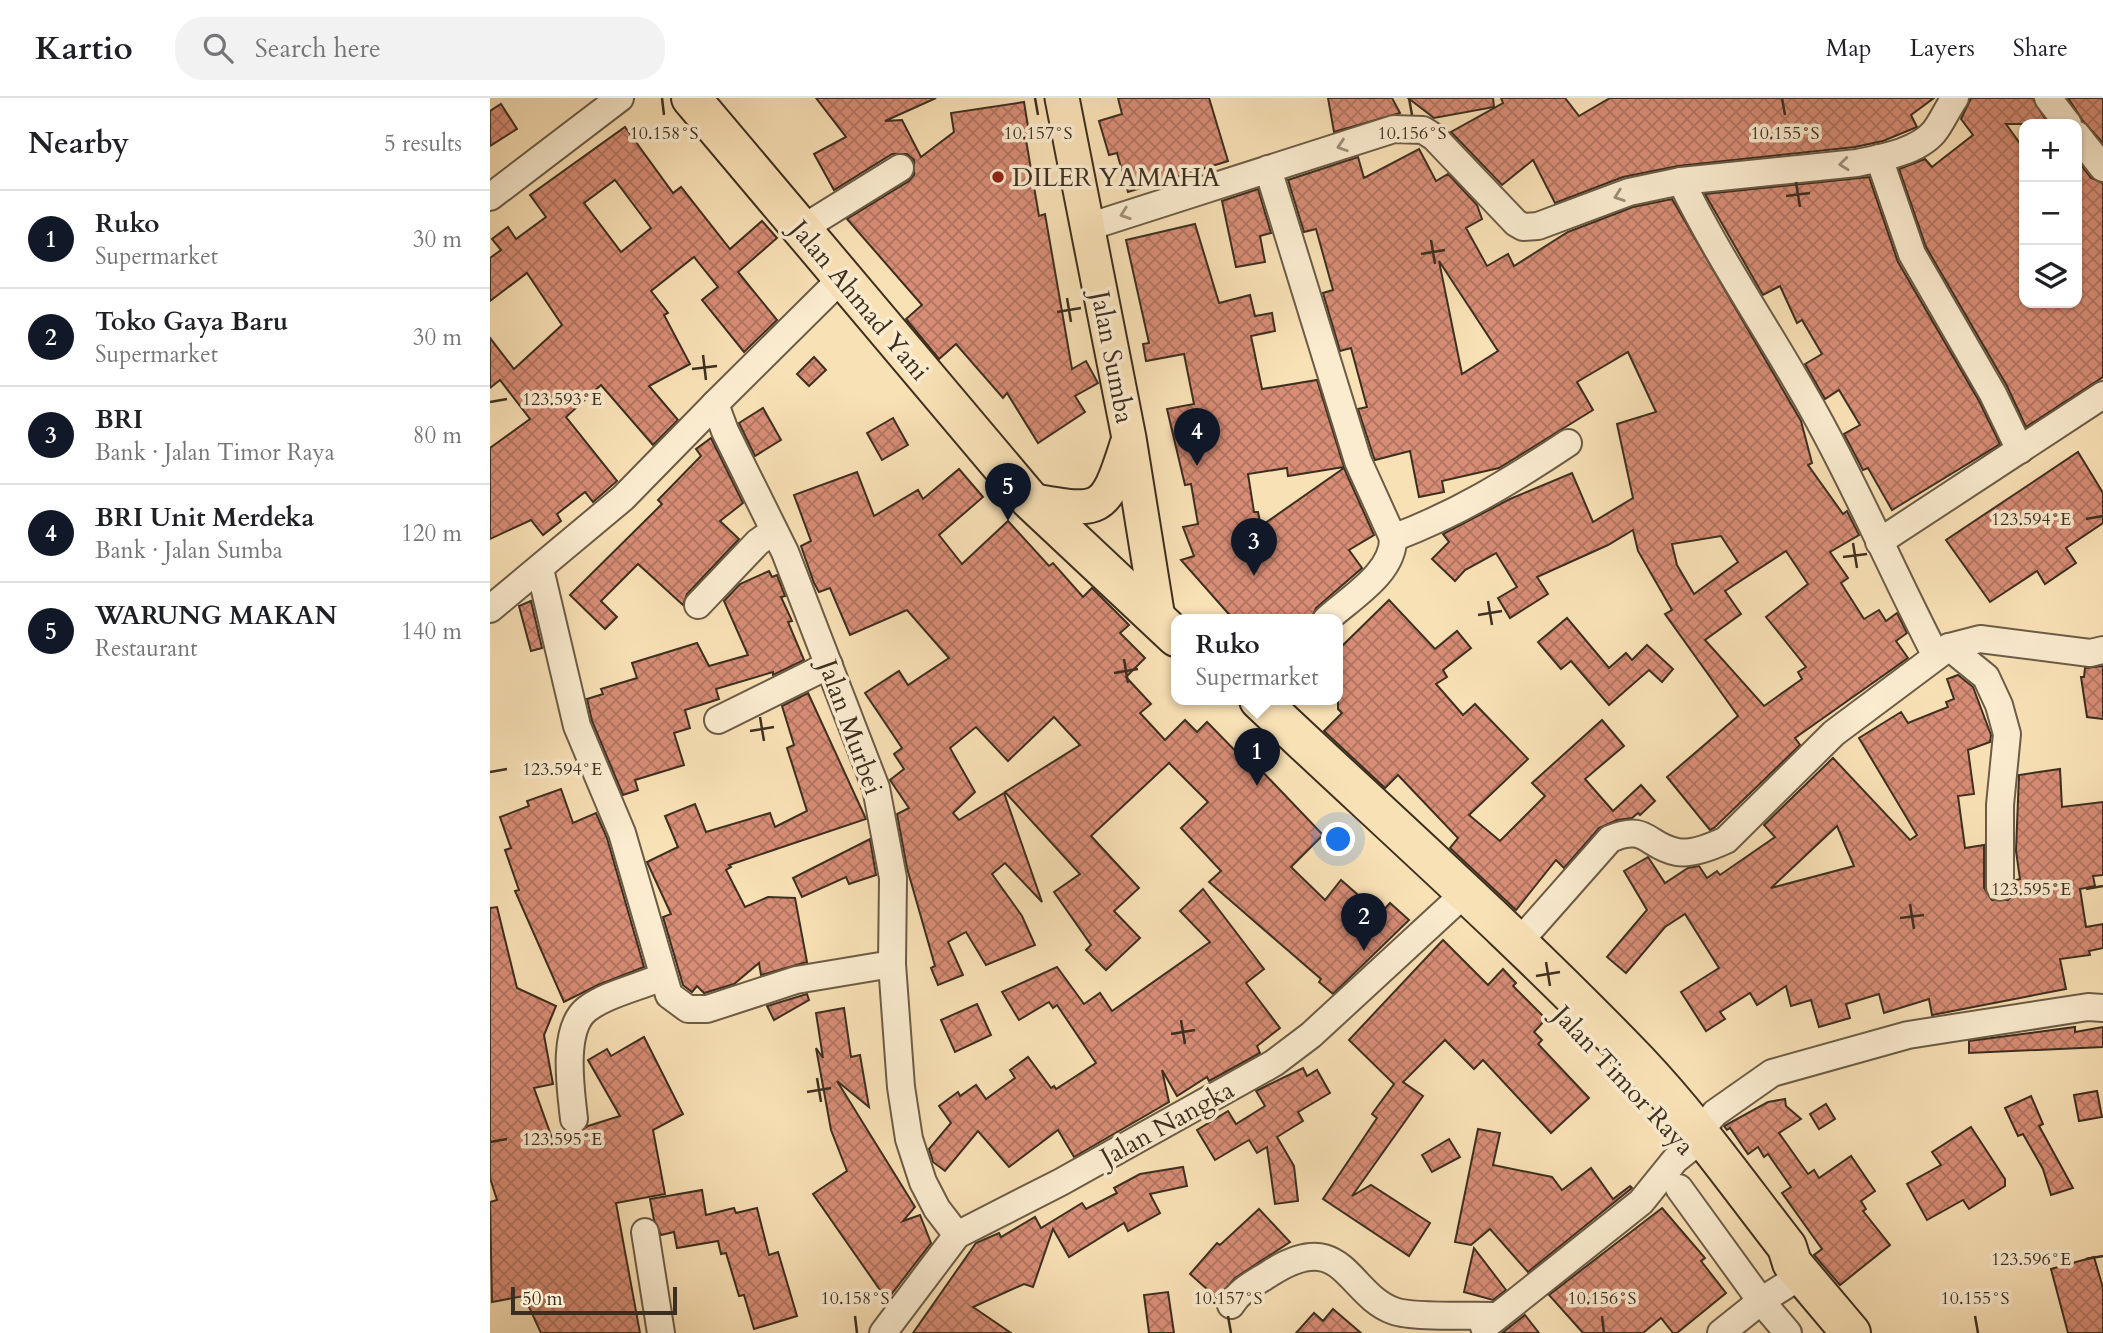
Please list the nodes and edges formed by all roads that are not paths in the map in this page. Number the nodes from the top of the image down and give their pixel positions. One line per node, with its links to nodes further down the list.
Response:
1 (620, 98): 13 (street)
2 (691, 98): 15 (highway, Jalan Ahmad Yani)
3 (1062, 98): 14 (main road, Jalan Sumba)
4 (2048, 98): 6 (street)
5 (1950, 106): 8 (street)
6 (2064, 119)
7 (2082, 141): 10 (street)
8 (1879, 158): 12 (street, one-way to 12); 21 (street)
9 (900, 168): 15 (street)
10 (2103, 168)
11 (1268, 169): 12 (street, one-way to 11); 14 (street, one-way to 14); 24 (street)
12 (1681, 181): 25 (street)
13 (490, 197)
14 (1088, 227): 19 (main road, Jalan Sumba)
15 (800, 230): 16 (highway, Jalan Ahmad Yani)
16 (841, 279): 18 (street); 22 (highway, Jalan Ahmad Yani)
17 (2103, 395): 21 (street)
18 (715, 404): 23 (street, Jalan Murbei); 26 (street)
19 (1129, 438): 22 (main road); 30 (main road, Jalan Sumba)
20 (1568, 443): 24 (street)
21 (2020, 450): 25 (street)
22 (1030, 500): 30 (highway)
23 (774, 530): 27 (street); 33 (street, Jalan Murbei)
24 (1393, 538): 29 (street)
25 (1878, 542): 32 (street)
26 (540, 569): 28 (street); 41 (street)
27 (698, 605)
28 (490, 609)
29 (1333, 614)
30 (1167, 627)
31 (2103, 650): 32 (street)
32 (1943, 652): 37 (street); 39 (street)
33 (829, 665): 36 (street); 40 (street, Jalan Murbei)
34 (1239, 705): 38 (highway, Jalan Timor Raya)
35 (1264, 705): 39 (highway, Jalan Timor Raya)
36 (718, 720)
37 (2000, 887)
38 (1452, 905): 44 (highway, Jalan Timor Raya); 47 (street, Jalan Nangka)
39 (1519, 942): 44 (highway, Jalan Timor Raya)
40 (892, 964): 41 (street); 47 (street, Jalan Murbei)
41 (662, 977): 43 (street)
42 (2103, 1008): 44 (street)
43 (574, 1119)
44 (1695, 1140): 48 (highway, Jalan Timor Raya); 51 (street)
45 (1679, 1188): 49 (street)
46 (645, 1232): 52 (street)
47 (957, 1235): 53 (street, Jalan Nangka)
48 (1797, 1269): 49 (street); 56 (highway, Jalan Timor Raya)
49 (1761, 1301): 54 (street); 55 (street)
50 (1231, 1305): 51 (street)
51 (1486, 1325)
52 (662, 1333)
53 (883, 1333)
54 (1721, 1333)
55 (1788, 1333)
56 (1850, 1333)

